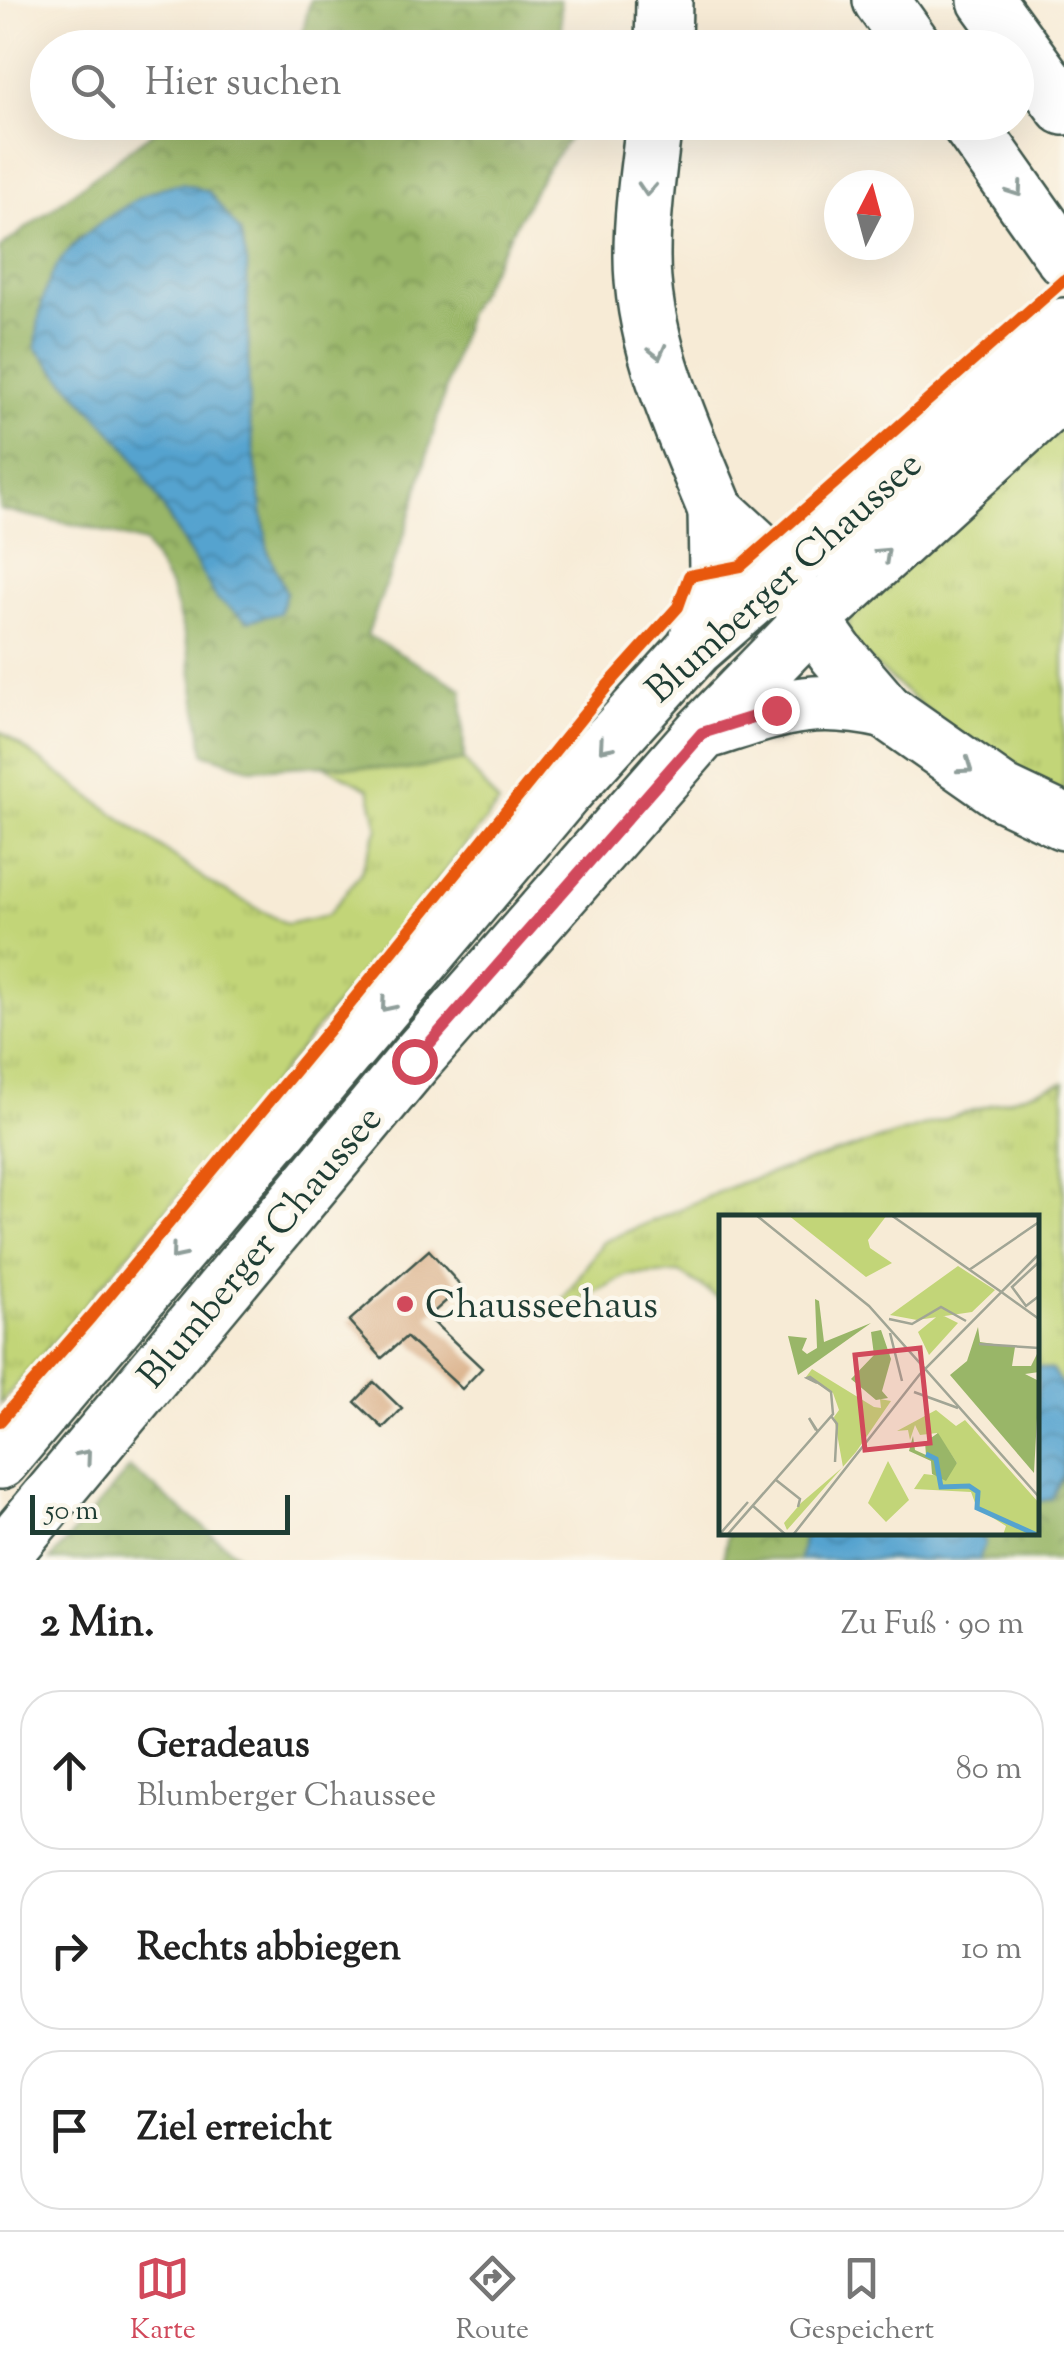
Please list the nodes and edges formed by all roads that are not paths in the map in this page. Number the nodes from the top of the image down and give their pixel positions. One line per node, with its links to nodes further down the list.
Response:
1 (664, 0): 4 (main road)
2 (881, 0): 5 (main road)
3 (998, 9): 6 (main road)
4 (663, 30)
5 (902, 30)
6 (1012, 30)
7 (1034, 62): 8 (main road)
8 (1064, 106)
9 (652, 140): 14 (main road, one-way to 14)
10 (981, 140): 11 (main road, one-way to 11)
11 (1064, 258)
12 (1064, 326): 13 (main road)
13 (1027, 400): 15 (main road, Blumberger Chaussee); 16 (main road, Blumberger Chaussee, one-way to 13)
14 (716, 510): 15 (main road); 17 (main road)
15 (779, 573): 16 (main road); 17 (main road, Blumberger Chaussee)
16 (812, 620): 18 (main road); 19 (main road, Blumberger Chaussee)
17 (694, 648): 21 (main road, Blumberger Chaussee, one-way to 21)
18 (886, 711): 19 (main road); 20 (main road, one-way to 20)
19 (702, 733): 22 (main road, Blumberger Chaussee, one-way to 19)
20 (1064, 822)
21 (0, 1462)
22 (0, 1558)

